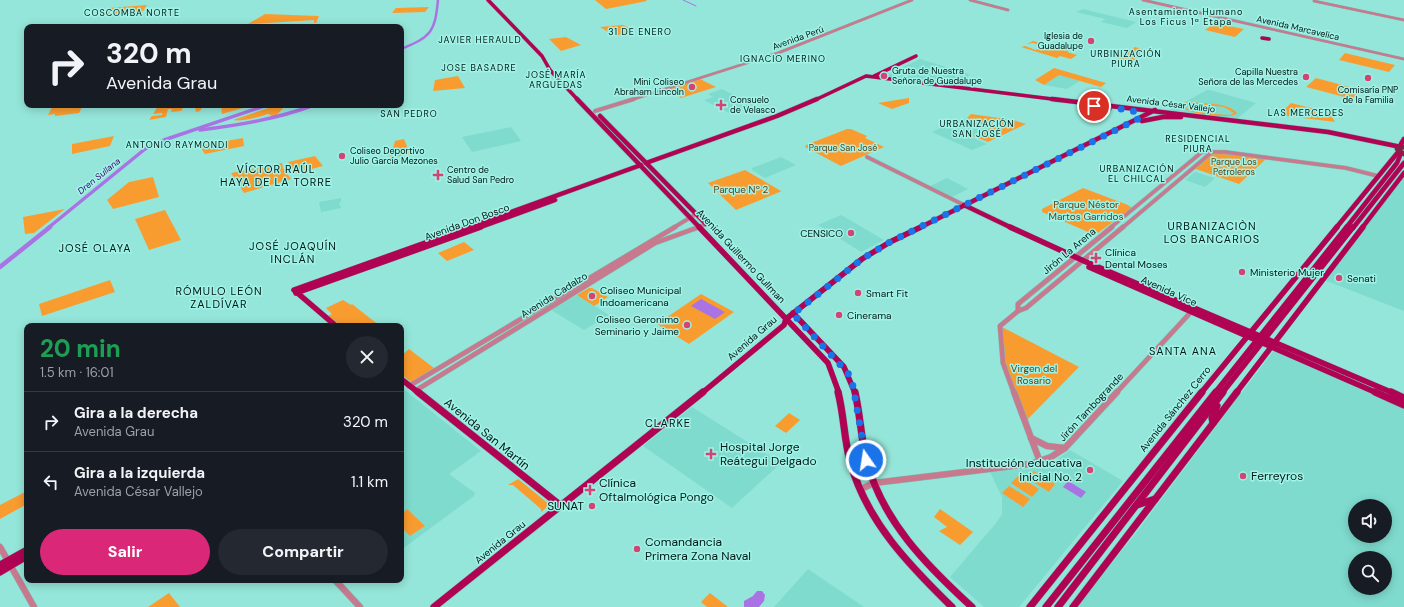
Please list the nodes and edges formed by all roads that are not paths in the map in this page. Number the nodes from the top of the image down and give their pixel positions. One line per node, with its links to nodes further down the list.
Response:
1 (488, 0): 14 (main road, Avenida Guillermo Gullman)
2 (912, 0): 19 (street, Avenida Perú)
3 (970, 0): 7 (street)
4 (1143, 0): 12 (street, Avenida Marcavelica)
5 (1148, 0): 12 (street, Avenida Marcavelica)
6 (1315, 1): 8 (street)
7 (1008, 10)
8 (1404, 19)
9 (1262, 38): 10 (main road)
10 (1269, 39)
11 (916, 56): 16 (main road)
12 (1394, 56): 13 (street, Avenida Marcavelica)
13 (1404, 58)
14 (546, 62): 19 (main road, Avenida Guillermo Gullman); 27 (main road, Avenida Guillermo Gullman)
15 (866, 76): 16 (main road, Avenida César Vallejo); 27 (main road, Avenida Don Bosco)
16 (874, 76): 20 (main road, Avenida César Vallejo)
17 (912, 83): 18 (main road, Avenida César Vallejo)
18 (1131, 110): 20 (main road, Avenida César Vallejo); 22 (main road)
19 (595, 111): 27 (main road, Avenida Guillermo Gullman)
20 (1153, 112): 21 (main road, Avenida César Vallejo); 22 (main road, Avenida Grau); 24 (main road, Avenida César Vallejo)
21 (1189, 117): 22 (main road); 24 (main road, Avenida César Vallejo)
22 (1141, 119): 35 (main road, Avenida Grau)
23 (1404, 138): 24 (main road)
24 (1402, 150): 29 (main road); 30 (main road, Avenida Sánchez Cerro)
25 (1212, 152): 32 (street, Jirón La Arena); 40 (street, Jirón La Arena); 41 (street, Jirón La Arena)
26 (866, 157): 35 (street, Avenida Vice)
27 (645, 165): 33 (main road, Avenida Guillermo Gullman); 34 (main road, Avenida Guillermo Gullman); 48 (main road, Avenida Don Bosco)
28 (1403, 165): 50 (main road)
29 (1394, 167): 30 (main road); 47 (main road)
30 (1382, 170): 32 (main road, Avenida Sánchez Cerro)
31 (1404, 173): 51 (main road)
32 (1378, 176): 42 (main road, Avenida Sánchez Cerro)
33 (686, 203): 34 (main road); 36 (main road, Avenida Guillermo Gullman)
34 (679, 205): 37 (main road, Avenida Guillermo Gullman)
35 (962, 206): 40 (main road, Avenida Vice); 45 (main road, Avenida Grau)
36 (696, 214): 37 (street, Avenida Cadalzo); 38 (main road, Avenida Guillermo Gullman)
37 (691, 217): 39 (main road, Avenida Guillermo Gullman); 57 (street, Avenida Cadalzo)
38 (706, 224): 39 (street, Avenida Cadalzo)
39 (699, 226): 46 (main road, Avenida Guillermo Gullman); 58 (street, Avenida Cadalzo)
40 (1074, 259): 41 (main road, Avenida Vice); 43 (street, Jirón La Arena)
41 (1082, 262): 43 (street, Jirón La Arena); 44 (main road, Avenida Vice); 49 (main road, Avenida Vice)
42 (1268, 310): 47 (main road); 49 (main road, Avenida Sánchez Cerro)
43 (1018, 311): 63 (street, Jirón La Arena)
44 (1191, 312): 49 (main road, Avenida Vice); 64 (street, Jirón Tambogrande)
45 (793, 314): 46 (main road, Avenida Grau); 66 (main road)
46 (786, 319): 67 (main road, Avenida Guillermo Gullman); 70 (main road, Avenida Grau)
47 (1273, 320): 50 (main road)
48 (332, 323)
49 (1250, 334): 50 (main road, Avenida Vice); 53 (main road, Avenida Sánchez Cerro)
50 (1261, 339): 51 (main road, Avenida Vice); 52 (main road); 55 (main road)
51 (1273, 344): 54 (main road); 59 (main road, Avenida Vice); 61 (main road, Avenida Vice)
52 (1237, 366): 53 (main road); 84 (main road)
53 (1221, 370): 83 (main road, Avenida Sánchez Cerro)
54 (1253, 370): 55 (main road); 62 (main road)
55 (1237, 376): 60 (main road)
56 (404, 382): 57 (main road, Avenida San Martín)
57 (409, 386): 58 (main road, Avenida San Martín)
58 (416, 391): 70 (main road, Avenida San Martín)
59 (1404, 398)
60 (1220, 400): 62 (main road); 69 (main road)
61 (1404, 405)
62 (1213, 423): 68 (main road)
63 (1031, 438): 64 (street); 65 (street, Jirón La Arena)
64 (1065, 448): 65 (street, Jirón Tambogrande)
65 (1040, 462): 66 (street, Jirón Tambogrande)
66 (874, 483): 67 (street, Jirón Tambogrande); 82 (main road)
67 (861, 489): 81 (main road, Avenida Guillermo Gullman)
68 (1155, 499): 69 (main road); 86 (main road)
69 (1137, 505): 85 (main road)
70 (561, 506): 80 (main road, Avenida Grau)
71 (0, 547): 74 (street)
72 (24, 552): 74 (main road)
73 (24, 557): 74 (main road)
74 (10, 563): 75 (main road); 76 (main road); 78 (street)
75 (0, 565)
76 (0, 572)
77 (338, 583): 79 (street)
78 (34, 607)
79 (360, 607)
80 (434, 607)
81 (952, 607)
82 (972, 607)
83 (1030, 607)
84 (1046, 607)
85 (1058, 607)
86 (1073, 607)

